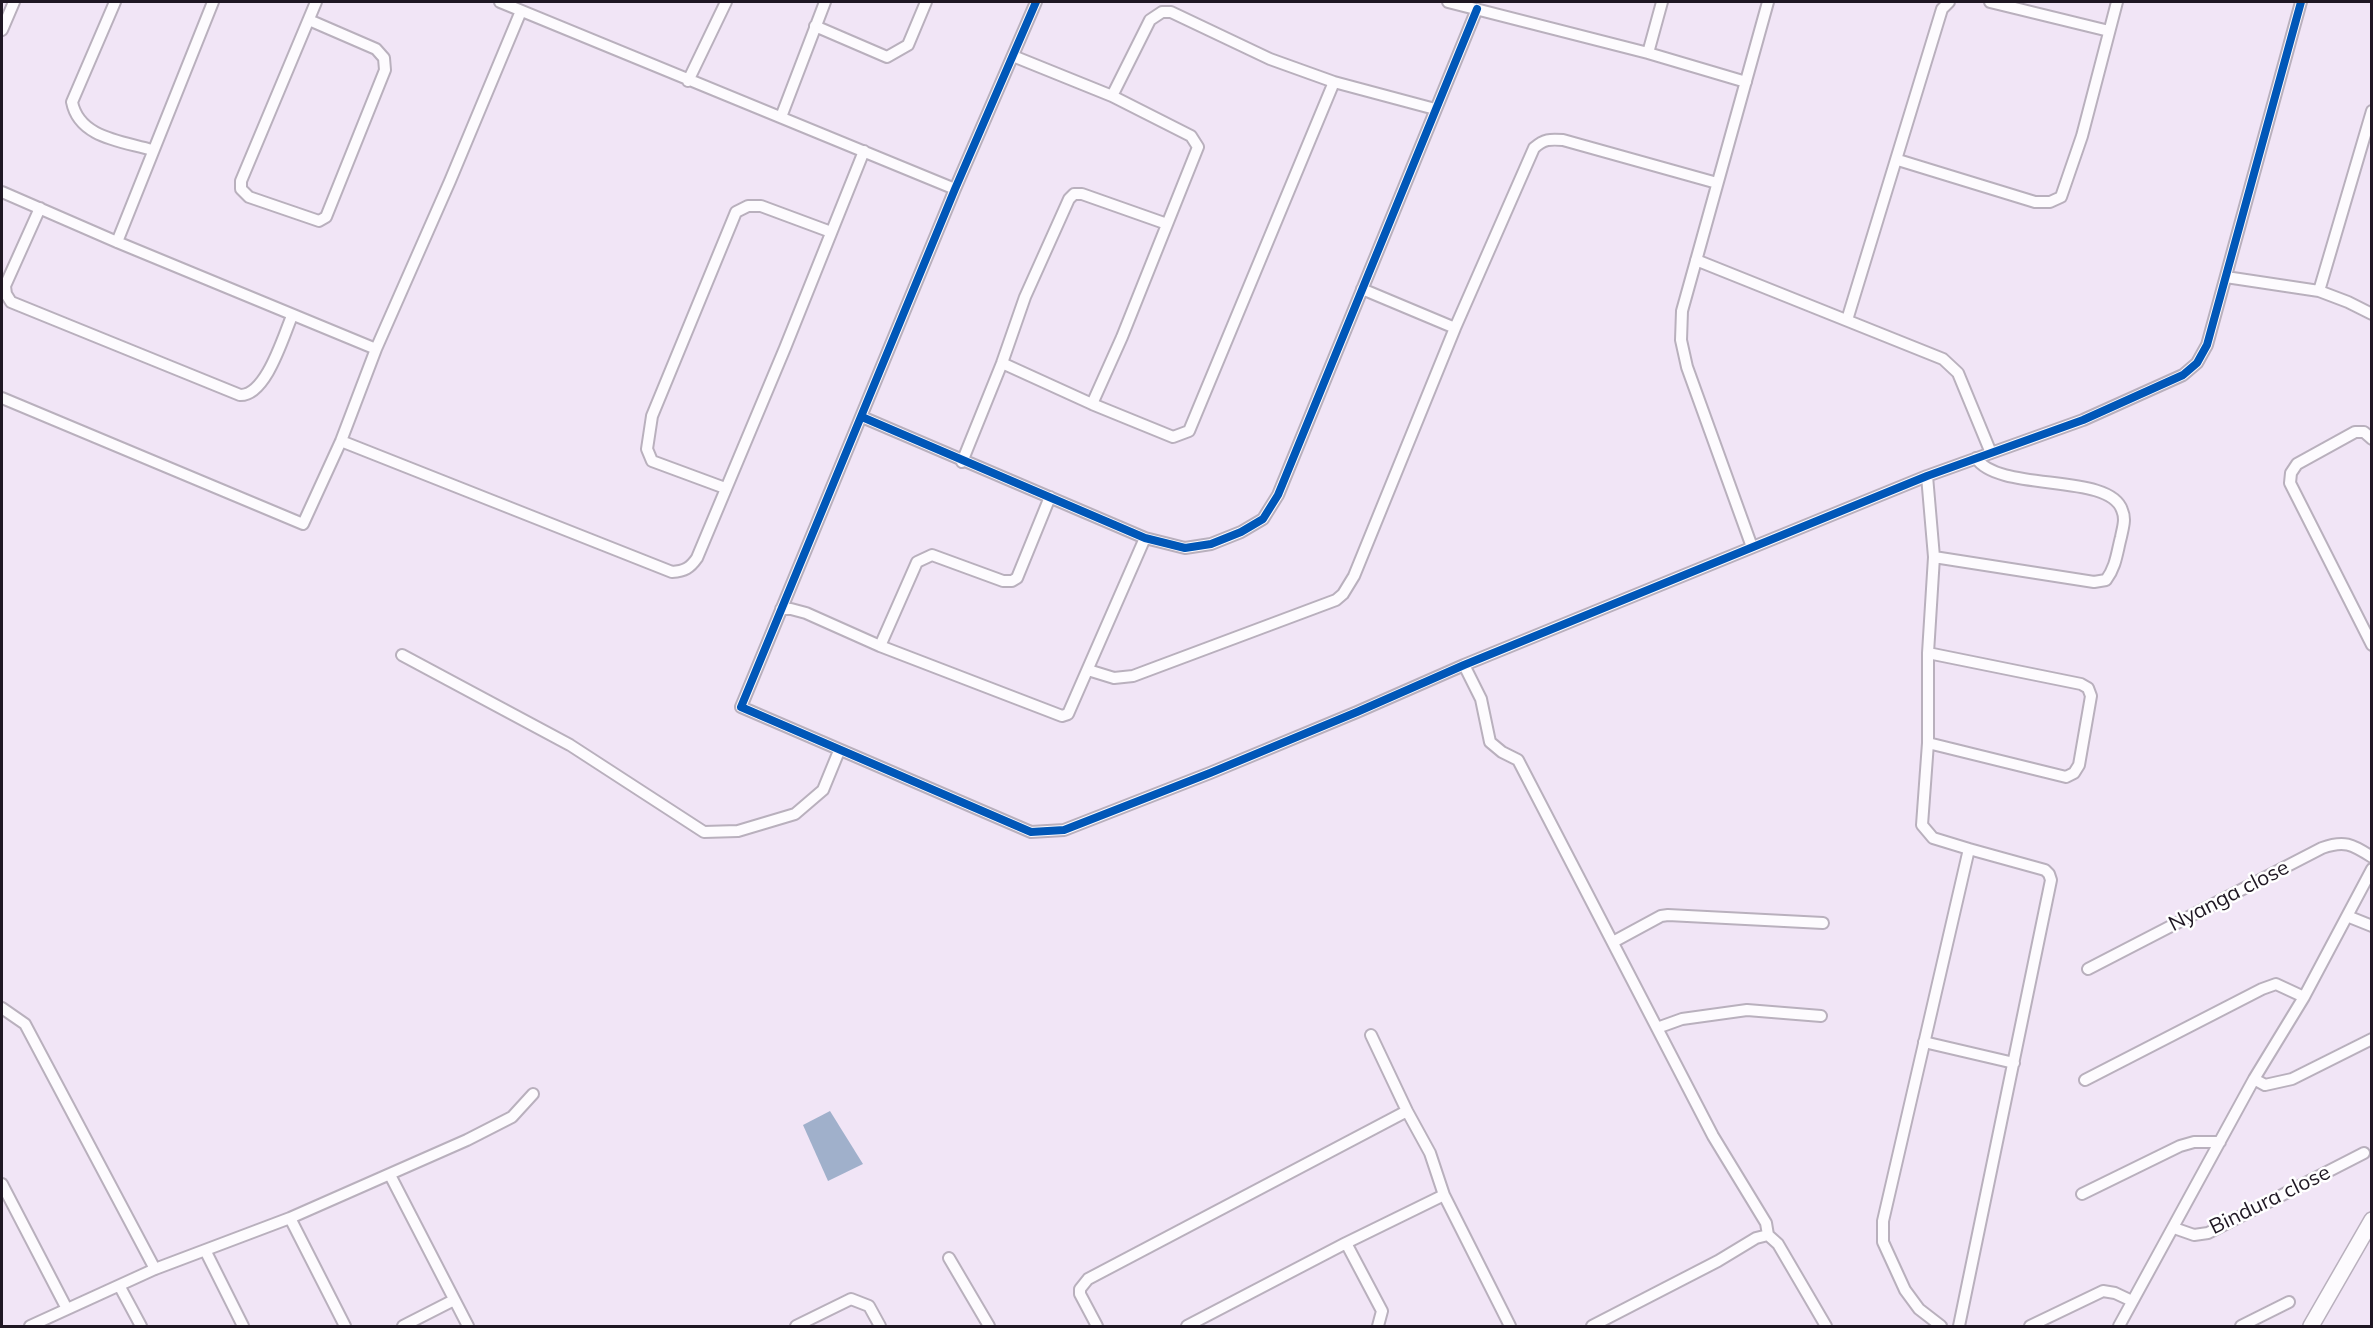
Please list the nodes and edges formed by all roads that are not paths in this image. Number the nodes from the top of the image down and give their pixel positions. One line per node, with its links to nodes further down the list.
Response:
1 (14, 2): 21 (street)
2 (115, 2): 32 (street)
3 (213, 2): 32 (street)
4 (316, 2): 19 (street)
5 (501, 2): 18 (street)
6 (726, 2): 25 (street)
7 (825, 2): 20 (street)
8 (926, 2): 20 (street)
9 (1036, 2): 24 (street)
10 (1448, 2): 17 (street)
11 (1662, 2): 23 (street)
12 (1768, 2): 27 (street)
13 (1949, 2): 34 (street)
14 (1990, 2): 22 (street)
15 (2118, 2): 22 (street)
16 (2301, 2): 43 (street)
17 (1477, 9): 23 (street); 29 (street)
18 (520, 11): 25 (street); 50 (street)
19 (309, 20): 19 (street)
20 (815, 26): 31 (street)
21 (2, 30)
22 (2109, 31): 34 (street)
23 (1648, 53): 27 (street)
24 (1013, 56): 28 (street); 36 (street)
25 (688, 81): 31 (street)
26 (1334, 82): 28 (street); 29 (street); 53 (street)
27 (1746, 82): 35 (street)
28 (1112, 96): 39 (street)
29 (1435, 108): 44 (street)
30 (2372, 111): 45 (street)
31 (781, 117): 33 (street)
32 (152, 150): 41 (street)
33 (864, 151): 36 (street); 40 (street)
34 (1898, 160): 48 (street)
35 (1717, 183): 42 (street); 49 (street)
36 (955, 189): 54 (street)
37 (2, 192): 38 (street)
38 (40, 208): 41 (street); 47 (street)
39 (1167, 224): 51 (street); 53 (street)
40 (831, 232): 61 (street); 61 (street)
41 (117, 242): 47 (street)
42 (1696, 260): 48 (street); 64 (street)
43 (2226, 277): 45 (street); 57 (street)
44 (1362, 289): 49 (street); 63 (street)
45 (2319, 291): 46 (street)
46 (2372, 314)
47 (292, 316): 50 (street)
48 (1847, 320): 57 (street)
49 (1455, 328): 72 (street)
50 (376, 349): 56 (street)
51 (1002, 363): 53 (street); 59 (street)
52 (2, 398): 56 (street)
53 (1092, 404)
54 (862, 417): 59 (street); 66 (street)
55 (2372, 439): 67 (street)
56 (340, 441): 61 (street)
57 (1991, 453): 58 (street)
58 (1976, 458): 60 (street); 65 (street)
59 (962, 462): 62 (street)
60 (1928, 476): 64 (street); 65 (street)
61 (726, 488)
62 (1050, 497): 63 (street); 68 (street)
63 (1145, 538): 72 (street)
64 (1752, 547): 71 (street)
65 (1934, 557): 69 (street)
66 (781, 609): 68 (street); 74 (street)
67 (2372, 645)
68 (880, 646): 72 (street)
69 (1928, 653): 73 (street); 73 (street)
70 (402, 656): 74 (street)
71 (1464, 665): 74 (street); 81 (street)
72 (1088, 670)
73 (1928, 743): 75 (street)
74 (839, 751)
75 (1969, 849): 89 (street); 90 (street)
76 (2372, 857): 82 (street, Nyanga close)
77 (2372, 869): 78 (street)
78 (2347, 916): 80 (street); 83 (street)
79 (1823, 923): 81 (street)
80 (2372, 926)
81 (1613, 942): 86 (street)
82 (2088, 969)
83 (2304, 997): 91 (street); 92 (street)
84 (2, 1008): 108 (street)
85 (1821, 1016): 86 (street)
86 (1657, 1028): 104 (street)
87 (1371, 1035): 94 (street)
88 (2372, 1039): 91 (street)
89 (1924, 1042): 90 (street); 129 (street)
90 (2014, 1063): 130 (street)
91 (2254, 1079): 95 (street)
92 (2085, 1080)
93 (533, 1094): 97 (street)
94 (1407, 1111): 100 (street); 123 (street)
95 (2220, 1142): 99 (street); 103 (street)
96 (2364, 1153): 103 (street, Bindura close)
97 (390, 1175): 101 (street); 110 (street)
98 (2, 1184): 113 (street)
99 (2082, 1194)
100 (1444, 1195): 105 (street); 126 (street)
101 (290, 1218): 106 (street); 117 (street)
102 (2372, 1220): 134 (street)
103 (2174, 1228): 111 (street)
104 (1768, 1235): 127 (street); 128 (street)
105 (1346, 1243): 124 (street); 125 (street)
106 (206, 1252): 108 (street); 116 (street)
107 (949, 1258): 122 (street)
108 (155, 1269): 109 (street)
109 (120, 1287): 113 (street); 115 (street)
110 (454, 1300): 118 (street); 119 (street)
111 (2132, 1301): 131 (street); 132 (street)
112 (2289, 1302): 133 (street)
113 (67, 1309): 114 (street)
114 (30, 1326)
115 (141, 1326)
116 (243, 1326)
117 (345, 1326)
118 (403, 1326)
119 (468, 1326)
120 (796, 1326): 121 (street)
121 (880, 1326)
122 (989, 1326)
123 (1097, 1326)
124 (1187, 1326)
125 (1378, 1326)
126 (1510, 1326)
127 (1592, 1326)
128 (1826, 1326)
129 (1941, 1326)
130 (1959, 1326)
131 (2030, 1326)
132 (2119, 1326)
133 (2241, 1326)
134 (2311, 1326)

